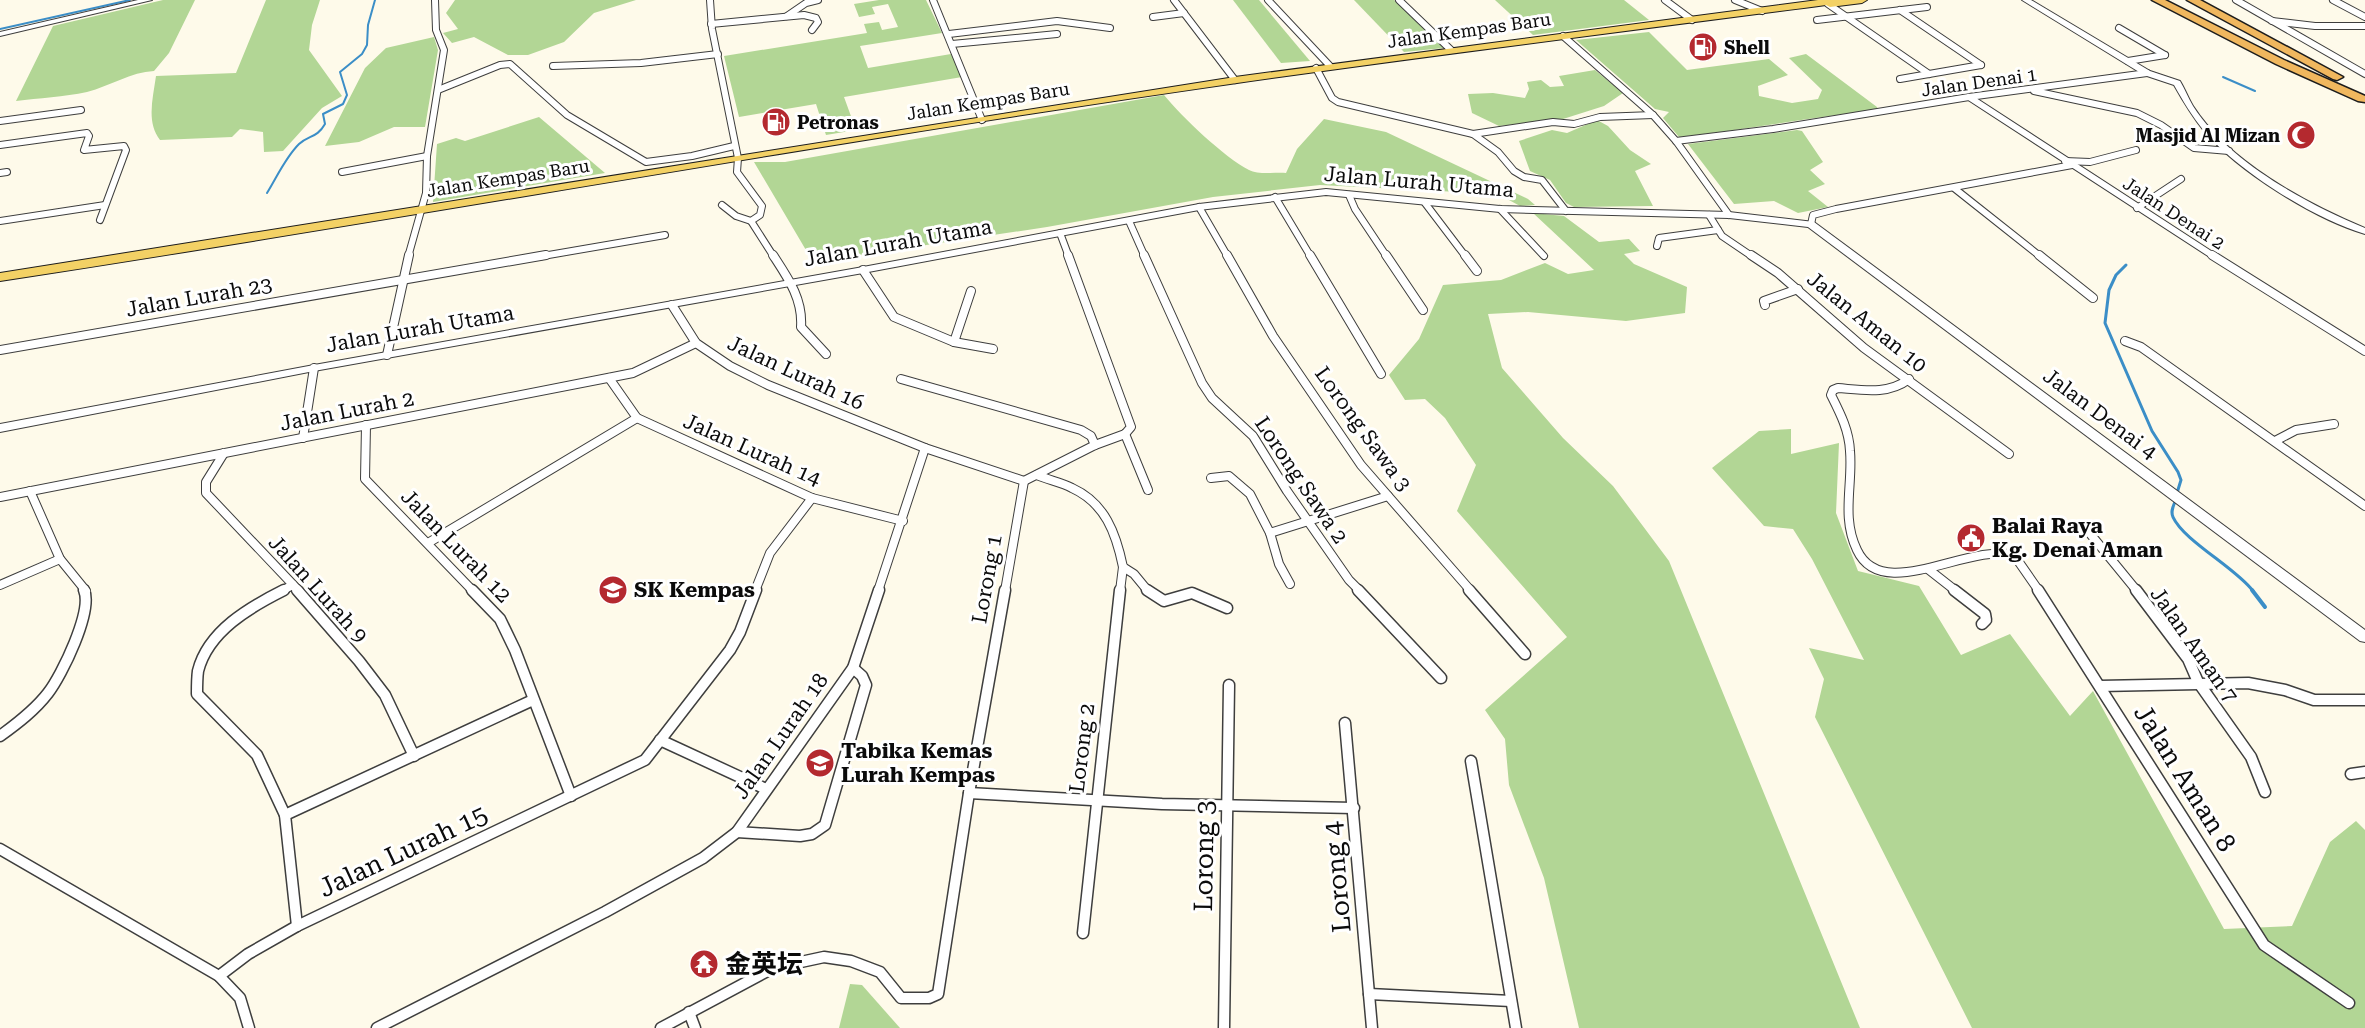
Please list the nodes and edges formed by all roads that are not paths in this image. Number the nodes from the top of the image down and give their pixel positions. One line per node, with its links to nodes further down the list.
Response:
1 (148, 0): 38 (street)
2 (435, 0): 56 (street)
3 (710, 0): 33 (street)
4 (818, 0): 26 (street)
5 (933, 0): 39 (street)
6 (1174, 0): 25 (street)
7 (1268, 0): 47 (street)
8 (1399, 0): 43 (street)
9 (1665, 0): 30 (street)
10 (1735, 0): 20 (street)
11 (1839, 0): 23 (main road, Jalan Kempas Baru)
12 (1862, 0): 21 (main road, Jalan Kempas Baru)
13 (2026, 0): 45 (street)
14 (2157, 0): 58 (highway)
15 (2177, 0): 58 (highway)
16 (2192, 0): 58 (highway)
17 (2213, 0): 58 (highway)
18 (2236, 0): 32 (street)
19 (2333, 0): 29 (street)
20 (1749, 2): 23 (street)
21 (1828, 4): 23 (main road, Jalan Kempas Baru); 27 (street)
22 (1927, 7): 24 (street)
23 (1766, 10): 30 (main road, Jalan Kempas Baru)
24 (1900, 10): 27 (street); 52 (street)
25 (1184, 13): 28 (street); 55 (street)
26 (787, 16): 33 (street); 37 (street)
27 (1845, 16): 31 (street); 52 (street)
28 (1153, 17)
29 (2365, 17)
30 (1692, 20): 41 (main road, Jalan Kempas Baru)
31 (1817, 20)
32 (2269, 21): 34 (street); 50 (street)
33 (711, 24): 44 (street)
34 (2365, 26)
35 (1110, 28): 39 (street)
36 (2119, 28): 45 (street)
37 (812, 30)
38 (0, 34)
39 (949, 34): 42 (street)
40 (1057, 34): 42 (street)
41 (1563, 36): 43 (main road, Jalan Kempas Baru); 61 (street)
42 (952, 44): 62 (street)
43 (1451, 50): 47 (main road, Jalan Kempas Baru)
44 (718, 54): 46 (street); 67 (street)
45 (2128, 61): 51 (street)
46 (553, 66)
47 (1330, 66): 48 (main road, Jalan Kempas Baru)
48 (1316, 68): 55 (main road, Jalan Kempas Baru); 64 (street)
49 (2365, 68): 50 (street)
50 (2357, 69): 53 (street)
51 (2147, 73): 57 (street, Jalan Denai 1); 69 (street)
52 (1929, 74): 54 (street)
53 (2365, 74)
54 (1900, 79)
55 (1235, 80): 62 (main road, Jalan Kempas Baru)
56 (438, 90): 67 (street); 70 (street)
57 (2031, 90): 59 (street, Jalan Denai 1); 69 (street)
58 (2364, 96)
59 (1969, 97): 65 (street, Jalan Denai 1); 72 (street, Jalan Denai 2)
60 (81, 110): 63 (street)
61 (1653, 115): 64 (street); 65 (street)
62 (982, 120): 71 (main road, Jalan Kempas Baru)
63 (0, 121)
64 (1473, 134): 85 (street)
65 (1676, 141): 87 (street)
66 (0, 145): 79 (street)
67 (734, 146): 71 (street)
68 (2136, 150): 72 (street)
69 (2229, 150): 94 (street)
70 (427, 156): 73 (street); 84 (street)
71 (738, 158): 84 (main road, Jalan Kempas Baru); 89 (street)
72 (2069, 163): 75 (street); 82 (street, Jalan Denai 2)
73 (342, 172)
74 (2181, 179): 82 (street)
75 (1954, 188): 92 (street); 106 (street)
76 (1349, 195): 77 (street, Jalan Lurah Utama); 78 (street, Jalan Lurah Utama); 109 (street)
77 (1275, 197): 81 (street, Jalan Lurah Utama); 119 (street)
78 (1425, 203): 83 (street, Jalan Lurah Utama); 100 (street)
79 (105, 205): 88 (street); 90 (street)
80 (722, 205): 89 (street)
81 (1199, 207): 91 (street, Jalan Lurah Utama); 139 (street, Lorong Sawa 3)
82 (2137, 208): 115 (street, Jalan Denai 2)
83 (1500, 209): 85 (street, Jalan Lurah Utama); 98 (street)
84 (421, 210): 101 (main road, Jalan Kempas Baru); 102 (street)
85 (1566, 211): 86 (street, Jalan Lurah Utama)
86 (1709, 214): 87 (street, Jalan Lurah Utama); 93 (street, Jalan Aman 10)
87 (1729, 215): 92 (street, Jalan Lurah Utama)
88 (100, 220)
89 (751, 220): 103 (street)
90 (0, 221)
91 (1129, 221): 95 (street, Jalan Lurah Utama); 144 (street, Lorong Sawa 2)
92 (1811, 224): 156 (street, Jalan Denai 4)
93 (1718, 230): 97 (street); 104 (street, Jalan Aman 10)
94 (2365, 231)
95 (1060, 233): 99 (street, Jalan Lurah Utama); 127 (street)
96 (665, 235): 102 (street, Jalan Lurah 23)
97 (1657, 246)
98 (1544, 256)
99 (863, 270): 103 (street, Jalan Lurah Utama); 111 (street)
100 (1477, 271)
101 (0, 277)
102 (404, 280): 114 (street, Jalan Lurah 23); 117 (street)
103 (791, 283): 108 (street, Jalan Lurah Utama); 116 (street)
104 (1798, 289): 107 (street); 122 (street, Jalan Aman 10)
105 (971, 291): 111 (street)
106 (2093, 298)
107 (1765, 304)
108 (672, 305): 112 (street, Jalan Lurah 16); 117 (street, Jalan Lurah Utama)
109 (1423, 310)
110 (2125, 341): 129 (street)
111 (954, 342): 113 (street)
112 (696, 343): 120 (street, Jalan Lurah 2); 131 (street, Jalan Lurah 16)
113 (993, 349)
114 (0, 350)
115 (2365, 351)
116 (826, 354)
117 (387, 355): 118 (street, Jalan Lurah Utama)
118 (314, 368): 126 (street, Jalan Lurah Utama); 128 (street)
119 (1381, 374)
120 (609, 378): 123 (street); 125 (street, Jalan Lurah 2)
121 (901, 379): 130 (street)
122 (1909, 379): 133 (street, Jalan Aman 10); 150 (street)
123 (637, 418): 141 (street, Jalan Lurah 14); 147 (street)
124 (2334, 424): 129 (street)
125 (366, 425): 128 (street, Jalan Lurah 2); 147 (street, Jalan Lurah 12)
126 (0, 429)
127 (1125, 434): 130 (street); 137 (street)
128 (303, 438): 132 (street, Jalan Lurah 2)
129 (2275, 441): 142 (street)
130 (1095, 445): 134 (street)
131 (925, 448): 136 (street, Jalan Lurah 16); 143 (street)
132 (224, 453): 138 (street, Jalan Lurah 2); 153 (street, Jalan Lurah 9)
133 (2009, 454)
134 (1037, 475): 136 (street); 149 (street, Lorong 2)
135 (1211, 478): 146 (street)
136 (1024, 481): 174 (street, Lorong 1)
137 (1148, 490)
138 (30, 491): 140 (street, Jalan Lurah 2); 148 (street)
139 (1388, 496): 144 (street); 157 (street, Lorong Sawa 3)
140 (0, 497)
141 (812, 498): 143 (street, Jalan Lurah 14); 167 (street, Jalan Lurah 15)
142 (2365, 506)
143 (903, 521): 158 (street)
144 (1307, 521): 146 (street); 159 (street, Lorong Sawa 2)
145 (2084, 525): 160 (street, Jalan Aman 7)
146 (1270, 533): 151 (street)
147 (428, 543): 163 (street, Jalan Lurah 12)
148 (60, 559): 152 (street); 166 (street)
149 (1123, 567): 154 (street); 176 (street, Lorong 2)
150 (1928, 569): 155 (street); 162 (street, Jalan Aman 8)
151 (1290, 584)
152 (0, 585)
153 (293, 585): 168 (street, Jalan Lurah 9); 179 (street)
154 (1227, 608)
155 (1982, 624)
156 (2365, 638)
157 (1525, 654)
158 (853, 668): 172 (street, Jalan Lurah 18); 180 (street, Jalan Lurah 18)
159 (1441, 678)
160 (2198, 682): 162 (street); 164 (street); 173 (street, Jalan Aman 7)
161 (1229, 685): 177 (street, Lorong 3)
162 (2100, 686): 187 (street, Jalan Aman 8)
163 (533, 700): 168 (street); 175 (street, Jalan Lurah 12)
164 (2365, 700)
165 (1345, 723): 178 (street, Lorong 4)
166 (0, 736)
167 (660, 740): 172 (street); 175 (street, Jalan Lurah 15)
168 (414, 756): 179 (street)
169 (1471, 761): 186 (street)
170 (2365, 772): 171 (street)
171 (2351, 774)
172 (766, 789): 180 (street, Jalan Lurah 18)
173 (2265, 792)
174 (969, 793): 176 (street); 188 (street, Lorong 1)
175 (571, 796): 182 (street, Jalan Lurah 15)
176 (1095, 803): 177 (street); 183 (street, Lorong 2)
177 (1228, 808): 178 (street); 193 (street, Lorong 3)
178 (1354, 808): 185 (street, Lorong 4)
179 (285, 815): 182 (street)
180 (737, 832): 190 (street, Jalan Lurah 18)
181 (0, 849): 184 (street)
182 (297, 926): 184 (street, Jalan Lurah 15)
183 (1083, 933)
184 (219, 976): 189 (street)
185 (1369, 994): 186 (street); 194 (street, Lorong 4)
186 (1511, 1001): 195 (street)
187 (2349, 1003)
188 (689, 1012): 191 (street); 192 (street)
189 (249, 1028)
190 (377, 1028)
191 (661, 1028)
192 (695, 1028)
193 (1224, 1028)
194 (1372, 1028)
195 (1516, 1028)

